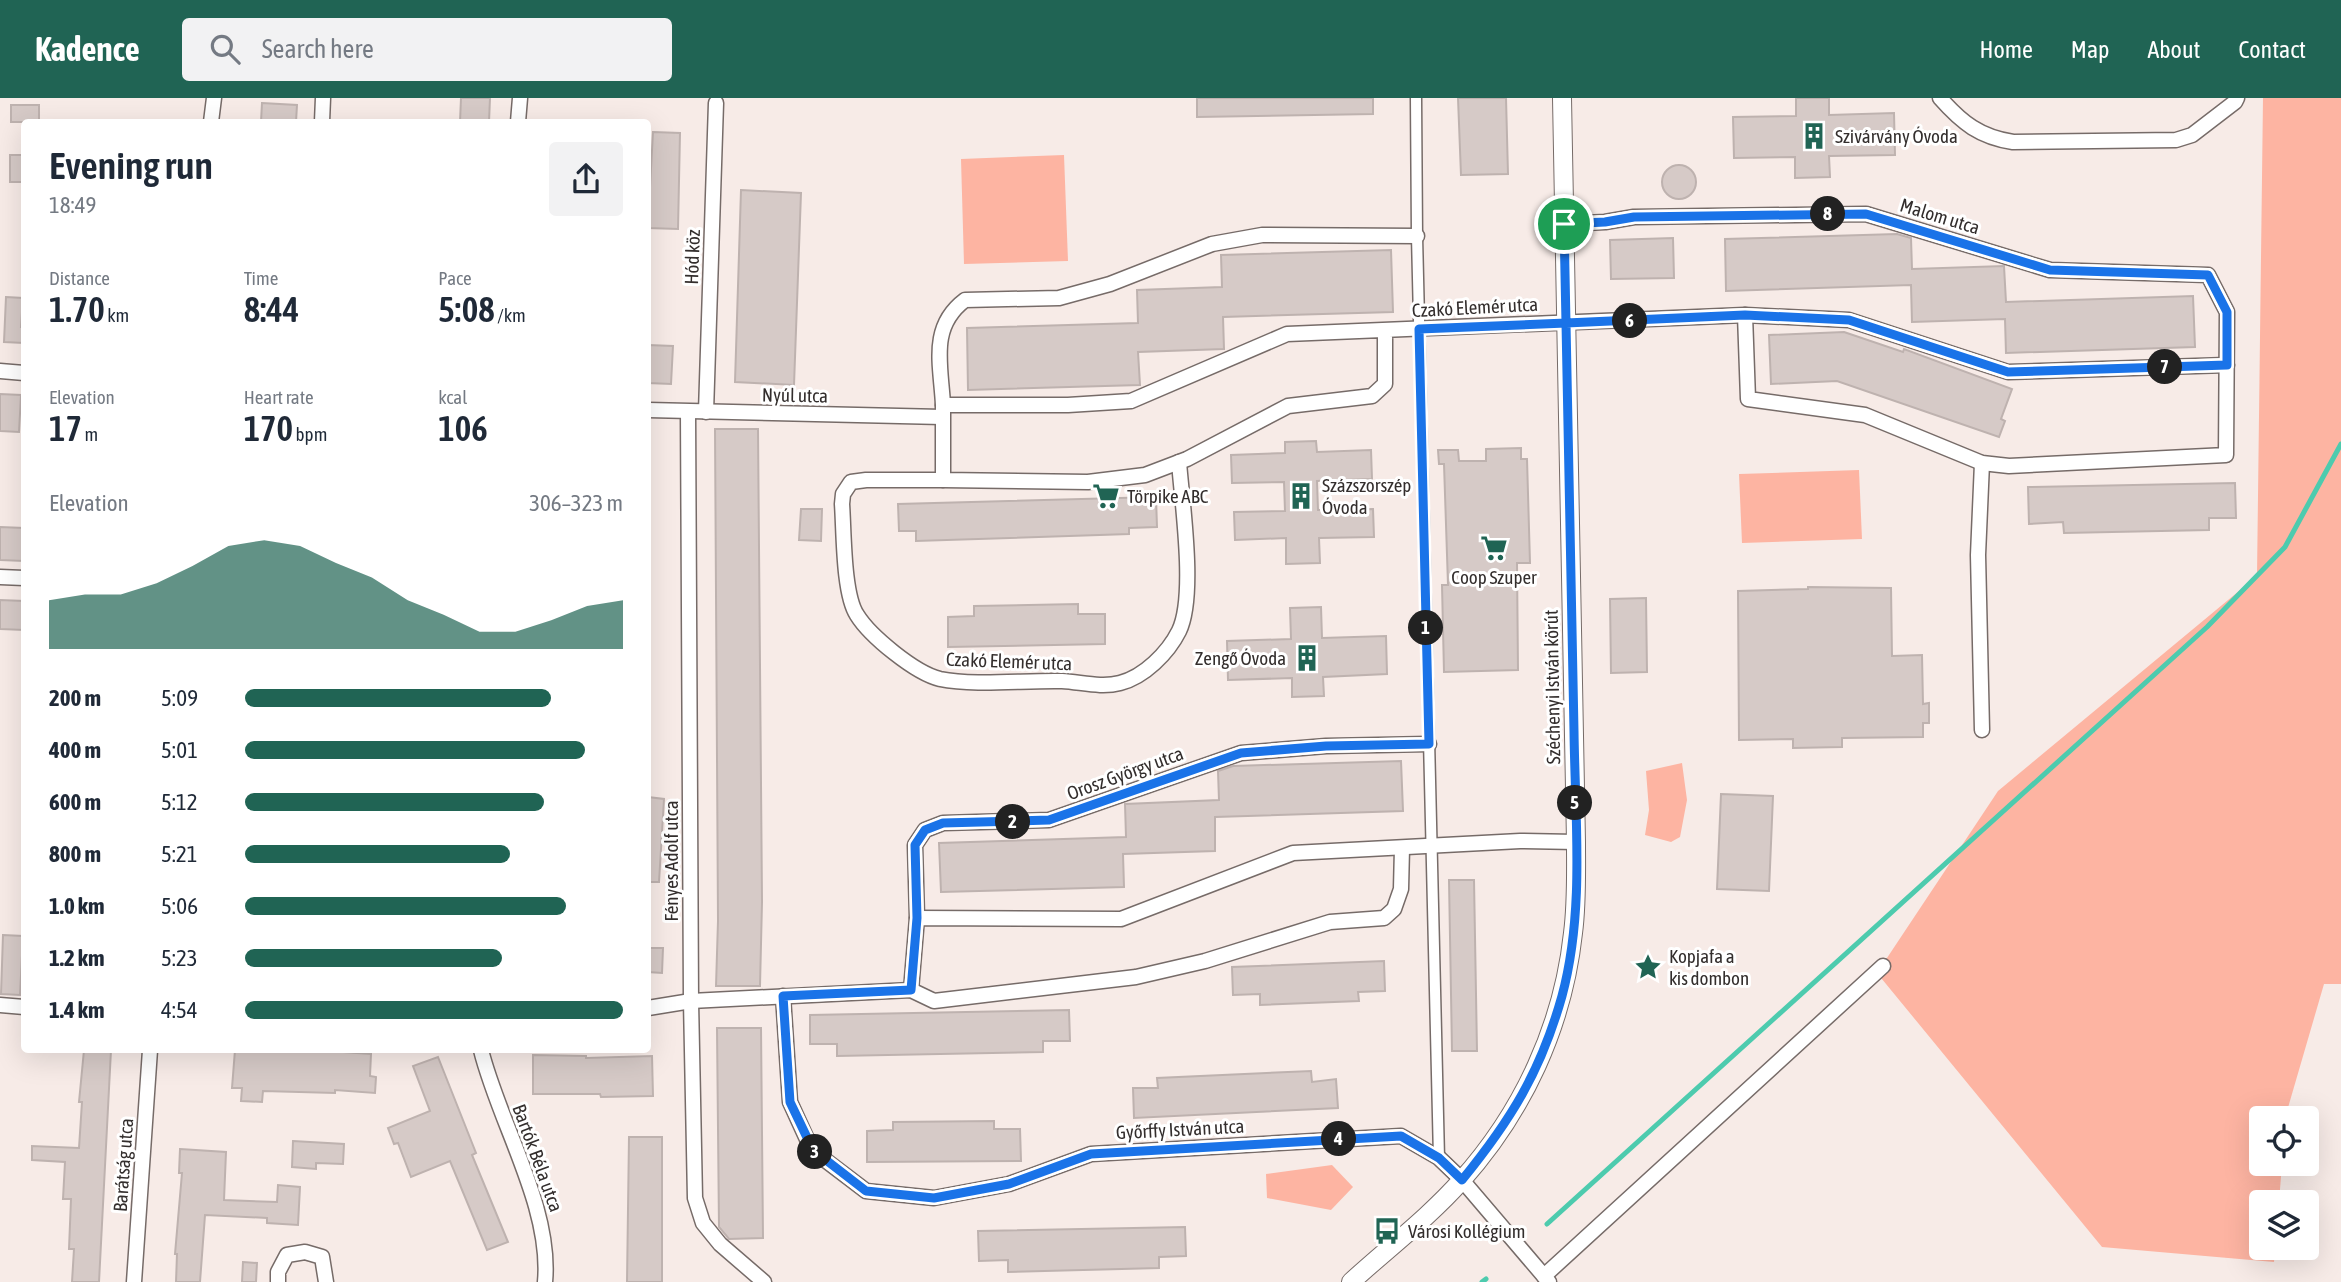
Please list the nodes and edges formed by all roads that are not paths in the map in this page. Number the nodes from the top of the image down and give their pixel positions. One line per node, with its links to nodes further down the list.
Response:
1 (214, 98): 9 (street)
2 (323, 98): 10 (street)
3 (520, 98): 11 (street)
4 (1416, 98): 13 (street)
5 (1562, 98): 12 (street, Széchenyi István körút)
6 (1940, 98): 7 (street)
7 (2236, 98)
8 (716, 103): 24 (street, Hód köz)
9 (211, 119)
10 (322, 119)
11 (519, 119)
12 (1564, 224): 15 (street, Széchenyi István körút); 18 (street, Malom utca)
13 (1417, 236): 16 (street); 22 (street)
14 (1745, 315): 15 (street); 18 (street); 26 (street, Malom utca)
15 (1566, 323): 16 (street, Czakó Elemér utca); 32 (street, Széchenyi István körút)
16 (1419, 329): 17 (street, Czakó Elemér utca); 31 (street)
17 (1385, 330): 22 (street, Czakó Elemér utca); 25 (street, Czakó Elemér utca)
18 (2227, 365): 26 (street, Malom utca)
19 (0, 371): 20 (street)
20 (21, 373)
21 (651, 410): 23 (street, Nyúl utca)
22 (943, 411): 24 (street, Nyúl utca); 27 (street)
23 (688, 412): 24 (street, Nyúl utca); 39 (street, Fényes Adolf utca)
24 (706, 412)
25 (1179, 462): 27 (street, Czakó Elemér utca); 27 (street, Czakó Elemér utca)
26 (1982, 463): 30 (street)
27 (943, 480)
28 (0, 577): 29 (street)
29 (21, 578)
30 (1982, 730)
31 (1429, 744): 33 (street); 35 (street, Orosz György utca)
32 (1576, 842): 33 (street); 46 (street, Széchenyi István körút)
33 (1431, 847): 34 (street); 45 (street)
34 (1402, 848): 35 (street); 37 (street)
35 (917, 918): 37 (street, Orosz György utca)
36 (1883, 966): 47 (street)
37 (911, 990): 38 (street)
38 (783, 996): 39 (street); 45 (street, Győrffy István utca)
39 (691, 1001): 42 (street); 52 (street, Fényes Adolf utca)
40 (0, 1005): 41 (street)
41 (21, 1007)
42 (651, 1007)
43 (150, 1053): 48 (street, Barátság utca)
44 (482, 1053): 51 (street, Bartók Béla utca)
45 (1439, 1158): 46 (street, Győrffy István utca)
46 (1462, 1180): 47 (street, Győrffy István utca); 53 (street, Széchenyi István körút)
47 (1546, 1279)
48 (134, 1282)
49 (278, 1282): 50 (street)
50 (326, 1282)
51 (545, 1282)
52 (764, 1282)
53 (1351, 1282)

